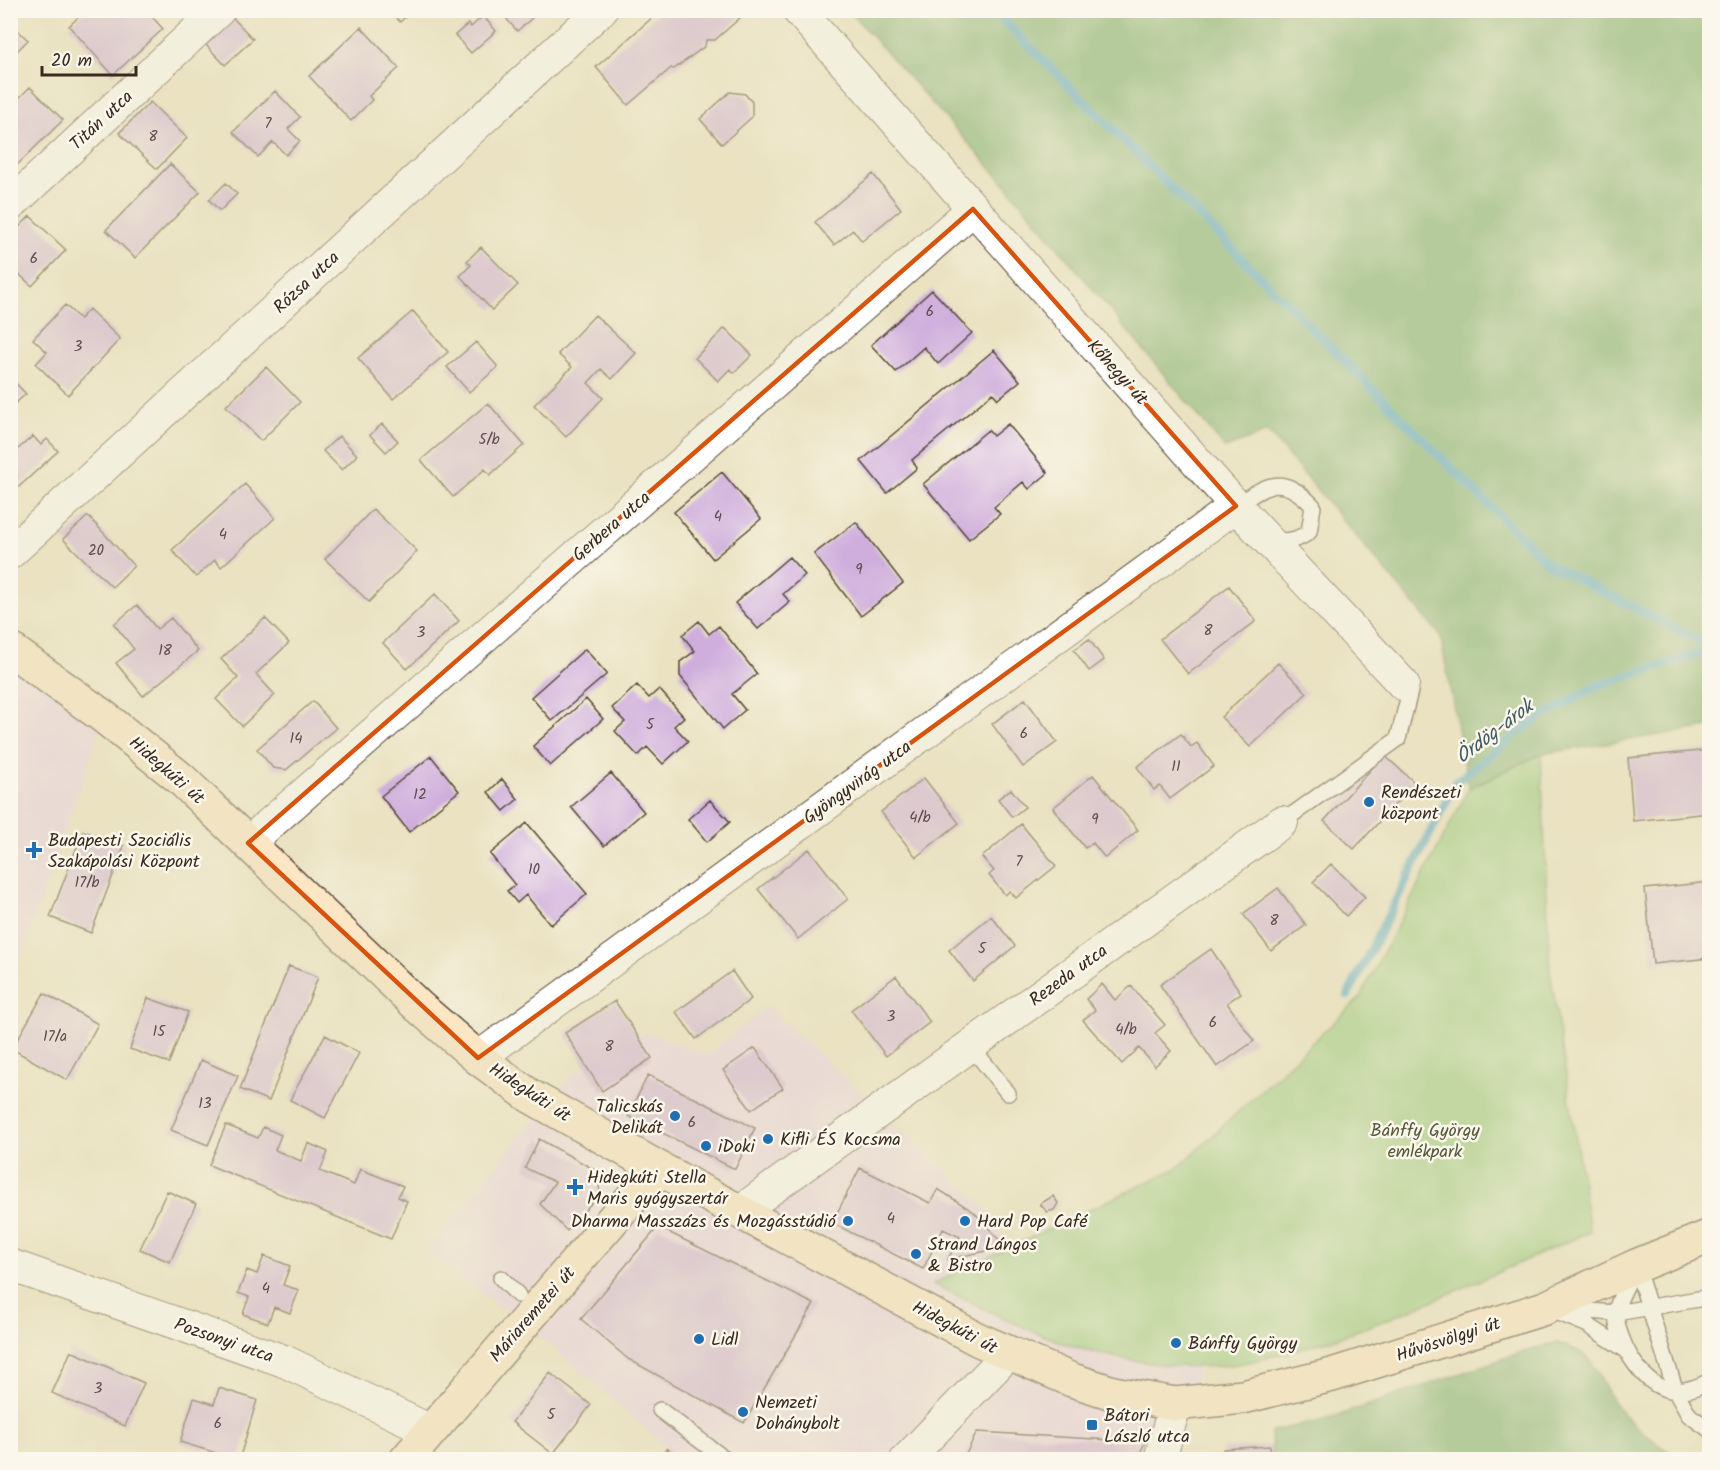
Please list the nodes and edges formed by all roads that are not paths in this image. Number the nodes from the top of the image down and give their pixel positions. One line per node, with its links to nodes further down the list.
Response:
1 (219, 10): 4 (street, Titán utca)
2 (601, 10): 8 (street, Rózsa utca)
3 (798, 10): 5 (street, Kőhegyi út)
4 (10, 205)
5 (973, 209): 6 (street, Kőhegyi út); 13 (street, Gerbera utca)
6 (1236, 506): 7 (street, Kőhegyi út); 7 (lane); 15 (street, Gyöngyvirág utca)
7 (1265, 537): 10 (street, Kőhegyi út)
8 (10, 553)
9 (10, 649): 13 (main road, Hidegkúti út)
10 (1403, 684): 11 (lane, Kőhegyi út)
11 (1398, 739): 12 (lane, Rezeda utca)
12 (1282, 822): 14 (street, Rezeda utca)
13 (248, 843): 15 (main road, Hidegkúti út)
14 (970, 1045): 16 (lane); 18 (street, Rezeda utca)
15 (478, 1059): 17 (main road, Hidegkúti út)
16 (1008, 1093)
17 (660, 1169): 18 (main road, Hidegkúti út); 35 (main road, Máriaremetei út)
18 (740, 1212): 29 (main road, Hidegkúti út)
19 (1710, 1236): 21 (main road, Hűvösvölgyi út)
20 (10, 1265): 35 (street, Pozsonyi utca)
21 (1636, 1266): 25 (lane); 26 (main road, Hűvösvölgyi út); 27 (lane)
22 (501, 1278): 23 (lane)
23 (518, 1295)
24 (1710, 1297): 25 (lane)
25 (1649, 1307): 27 (lane); 31 (lane)
26 (1545, 1308): 27 (lane); 28 (lane); 32 (main road, Hűvösvölgyi út)
27 (1616, 1313): 28 (lane)
28 (1626, 1350): 31 (lane)
29 (1008, 1354): 32 (main road, Hidegkúti út); 38 (street)
30 (1710, 1381): 31 (lane)
31 (1676, 1392): 34 (lane)
32 (1174, 1404): 39 (street)
33 (660, 1410): 37 (lane)
34 (1710, 1430)
35 (431, 1431): 36 (main road, Máriaremetei út)
36 (406, 1460)
37 (726, 1460)
38 (906, 1460)
39 (1160, 1460)

